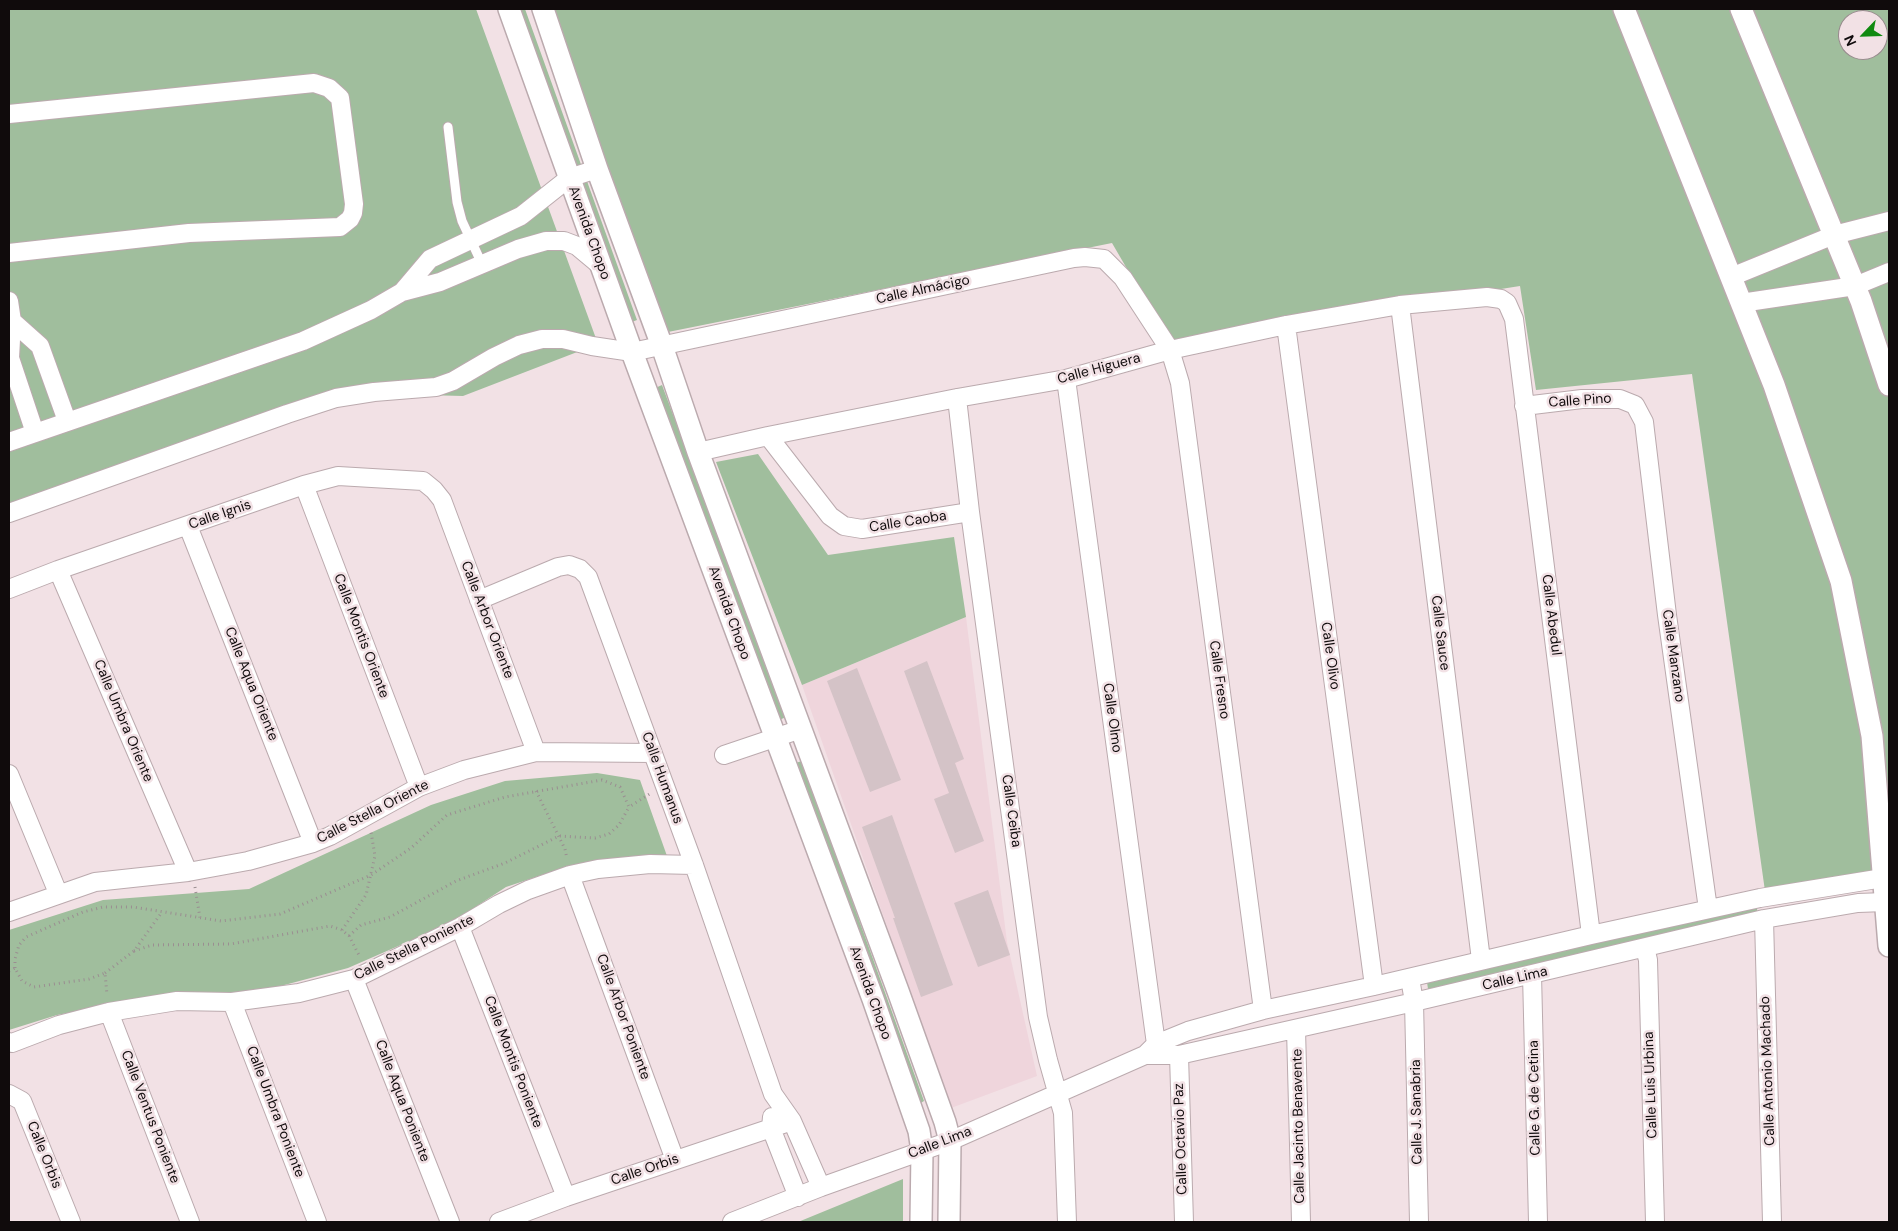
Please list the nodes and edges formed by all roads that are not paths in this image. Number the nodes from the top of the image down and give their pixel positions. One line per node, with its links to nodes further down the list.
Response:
1 (509, 9): 8 (street, Avenida Chopo)
2 (543, 9): 7 (street, Avenida Chopo)
3 (1624, 9): 16 (street)
4 (1741, 9): 10 (street)
5 (9, 114): 12 (street)
6 (448, 127): 11 (lane)
7 (596, 169): 8 (street); 25 (street, Avenida Chopo)
8 (569, 178): 11 (street); 14 (street, Avenida Chopo)
9 (1889, 221): 10 (street)
10 (1834, 235): 16 (street); 17 (street)
11 (470, 240): 13 (lane); 18 (street)
12 (9, 253)
13 (482, 264): 14 (street); 18 (street)
14 (601, 266): 27 (street, Avenida Chopo)
15 (1889, 272): 17 (street)
16 (1731, 277): 21 (street)
17 (1855, 286): 21 (street); 30 (street)
18 (402, 292): 34 (street)
19 (1502, 299): 22 (street, Calle Higuera); 33 (street, Calle Abedul)
20 (9, 301): 23 (street)
21 (1742, 303): 54 (street)
22 (1400, 305): 24 (street, Calle Higuera); 69 (street, Calle Sauce)
23 (12, 321): 28 (street); 34 (street)
24 (1286, 325): 26 (street, Calle Higuera); 73 (street, Calle Olivo)
25 (662, 346): 26 (street, Calle Almácigo); 27 (street, Calle Almácigo); 38 (street, Avenida Chopo)
26 (1170, 350): 29 (street, Calle Higuera); 76 (street, Calle Fresno)
27 (632, 352): 41 (street, Calle Almácigo); 48 (street, Avenida Chopo)
28 (9, 359): 35 (street)
29 (1066, 379): 31 (street, Calle Higuera); 80 (street, Calle Olmo)
30 (1889, 385)
31 (957, 398): 36 (street, Calle Higuera); 42 (street, Calle Ceiba)
32 (1635, 405): 33 (street, Calle Pino); 62 (street, Calle Manzano)
33 (1524, 406): 66 (street, Calle Abedul)
34 (68, 421): 35 (street)
35 (35, 433): 37 (street)
36 (768, 436): 38 (street, Calle Higuera); 42 (street, Calle Caoba)
37 (9, 442)
38 (698, 452): 47 (street, Avenida Chopo)
39 (304, 485): 40 (street, Calle Ignis); 43 (street, Calle Ignis); 53 (street, Calle Montis Oriente)
40 (434, 490): 46 (street, Calle Arbor Oriente)
41 (9, 512)
42 (970, 512): 84 (street, Calle Ceiba)
43 (188, 526): 44 (street, Calle Ignis); 55 (street, Calle Aqua Oriente)
44 (58, 570): 45 (street, Calle Ignis); 57 (street, Calle Umbra Oriente)
45 (9, 589)
46 (479, 600): 49 (street, Calle Arbor Oriente); 50 (street, Calle Humanus)
47 (800, 728): 48 (street); 87 (street, Avenida Chopo)
48 (776, 738): 51 (street); 88 (street, Avenida Chopo)
49 (536, 752): 50 (street, Calle Stella Oriente); 53 (street, Calle Stella Oriente)
50 (652, 753): 56 (street, Calle Humanus)
51 (724, 756)
52 (9, 774): 60 (street)
53 (419, 787): 55 (street, Calle Stella Oriente)
54 (1884, 825): 59 (street)
55 (313, 843): 57 (street, Calle Stella Oriente)
56 (694, 865): 58 (street, Calle Stella Poniente); 83 (street, Calle Humanus)
57 (188, 872): 60 (street, Calle Stella Oriente)
58 (570, 875): 65 (street, Calle Stella Poniente); 89 (street, Calle Arbor Poniente)
59 (1883, 878): 61 (street); 62 (street, Calle Lima)
60 (58, 893): 63 (street, Calle Stella Oriente)
61 (1885, 902): 64 (street, Calle Lima); 67 (street)
62 (1708, 909): 66 (street, Calle Lima)
63 (9, 912)
64 (1764, 919): 68 (street, Calle Lima); 107 (street, Calle Antonio Machado)
65 (460, 927): 71 (street, Calle Stella Poniente); 91 (street, Calle Montis Poniente)
66 (1591, 935): 69 (street, Calle Lima)
67 (1889, 946)
68 (1645, 948): 70 (street, Calle Lima); 106 (street, Calle Luis Urbina)
69 (1481, 960): 72 (street, Calle Lima)
70 (1532, 974): 75 (street, Calle Lima); 105 (street, Calle G. de Cetina)
71 (361, 976): 74 (street, Calle Stella Poniente); 96 (street, Calle Aqua Poniente)
72 (1410, 978): 73 (street, Calle Lima); 75 (street, Calle J. Sanabria)
73 (1374, 986): 76 (street, Calle Lima)
74 (232, 1002): 77 (street, Calle Stella Poniente); 95 (street, Calle Umbra Poniente)
75 (1414, 1002): 78 (street, Calle Lima); 104 (street, Calle J. Sanabria)
76 (1264, 1010): 80 (street, Calle Lima)
77 (109, 1012): 79 (street, Calle Stella Poniente); 94 (street, Calle Ventus Poniente)
78 (1296, 1029): 81 (street, Calle Lima); 103 (street, Calle Jacinto Benavente)
79 (10, 1042)
80 (1153, 1052): 81 (street, Calle Lima); 84 (street, Calle Lima)
81 (1178, 1055): 102 (street, Calle Octavio Paz)
82 (9, 1094): 93 (street, Calle Orbis)
83 (773, 1094): 85 (street, Calle Humanus); 86 (street, Calle Humanus)
84 (1059, 1094): 87 (street, Calle Lima); 101 (street, Calle Ceiba)
85 (792, 1121): 86 (street, Calle Orbis); 90 (street, Calle Humanus)
86 (771, 1128): 89 (street, Calle Orbis); 92 (street, Calle Humanus)
87 (950, 1140): 88 (street, Calle Lima); 100 (street, Avenida Chopo)
88 (922, 1151): 90 (street, Calle Lima); 99 (street, Avenida Chopo)
89 (676, 1160): 91 (street, Calle Orbis)
90 (821, 1187): 92 (street, Calle Lima)
91 (566, 1197): 97 (street, Calle Orbis)
92 (798, 1197): 98 (street, Calle Lima)
93 (71, 1222)
94 (190, 1222)
95 (317, 1222)
96 (450, 1222)
97 (499, 1222)
98 (732, 1222)
99 (922, 1222)
100 (949, 1222)
101 (1067, 1222)
102 (1184, 1222)
103 (1301, 1222)
104 (1419, 1222)
105 (1538, 1222)
106 (1655, 1222)
107 (1772, 1222)

